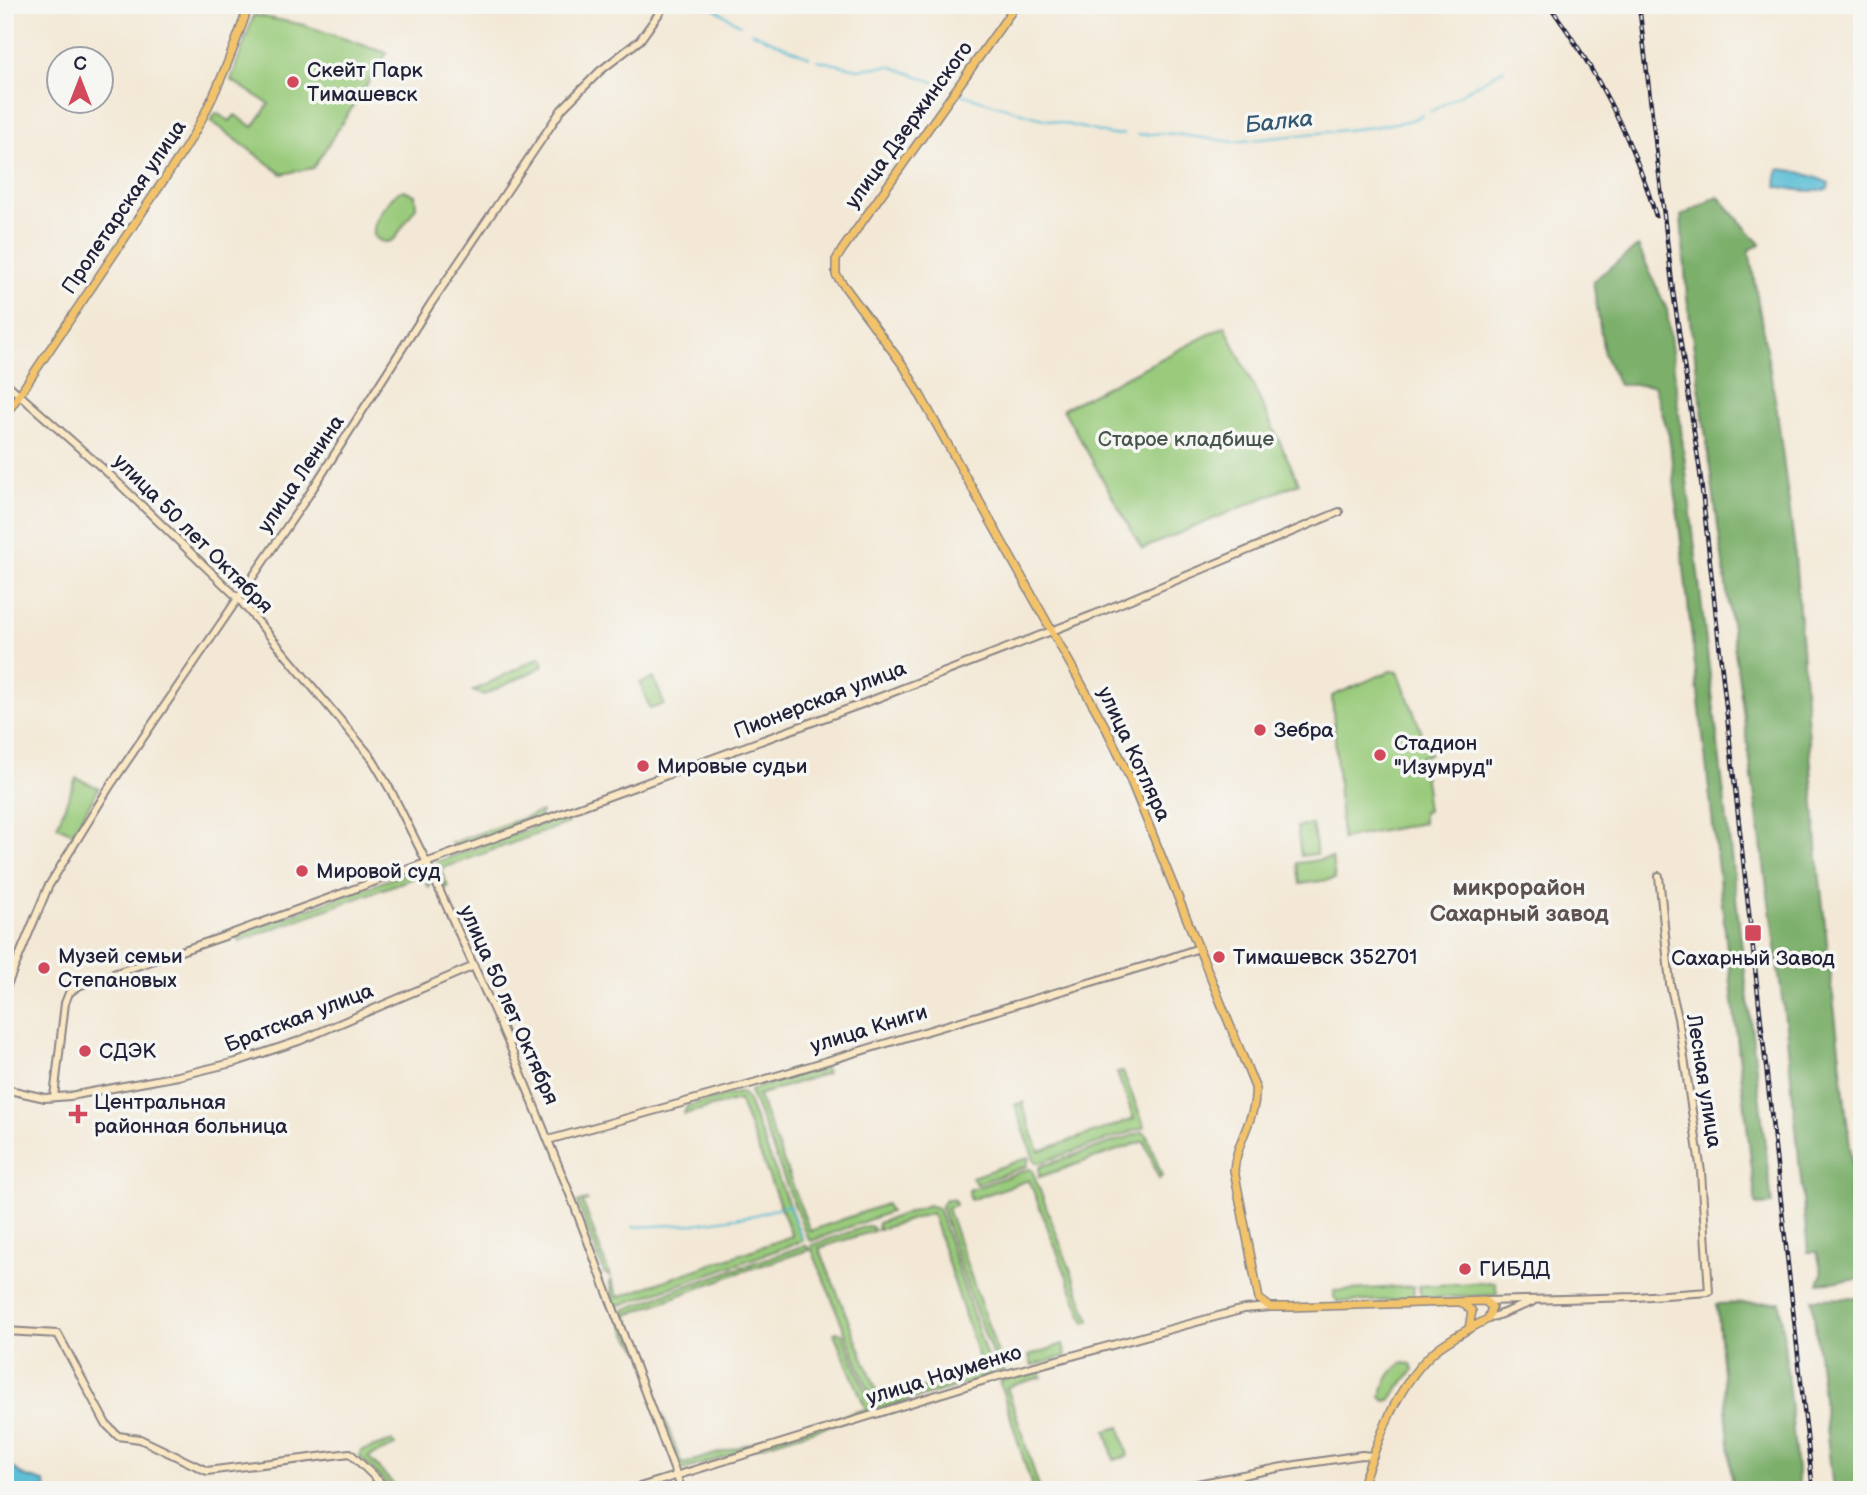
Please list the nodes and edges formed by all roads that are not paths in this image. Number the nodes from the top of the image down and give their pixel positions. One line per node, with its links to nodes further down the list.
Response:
1 (249, 5): 6 (main road, Пролетарская улица)
2 (665, 5): 9 (main road, улица Ленина)
3 (1016, 5): 4 (main road, улица Дзержинского)
4 (835, 267): 10 (main road, улица Котляра)
5 (5, 382): 6 (main road, улица 50 лет Октября)
6 (19, 393): 7 (main road, Пролетарская улица); 9 (main road, улица 50 лет Октября)
7 (5, 415)
8 (1339, 512): 10 (main road, Пионерская улица)
9 (239, 599): 11 (main road, улица 50 лет Октября); 15 (main road, улица Ленина)
10 (1052, 631): 11 (main road, Пионерская улица); 13 (main road, улица Котляра)
11 (427, 863): 14 (main road, улица 50 лет Октября); 17 (main road, Пионерская улица)
12 (1658, 876): 19 (main road, Лесная улица)
13 (1199, 948): 18 (main road, улица Книги); 21 (main road, улица Котляра)
14 (474, 966): 17 (main road, Братская улица); 18 (main road, улица 50 лет Октября)
15 (5, 990)
16 (5, 1089): 17 (main road, Братская улица)
17 (54, 1097)
18 (548, 1140): 27 (main road, улица 50 лет Октября)
19 (1536, 1300): 20 (main road); 23 (main road)
20 (1485, 1301): 22 (main road); 23 (main road)
21 (1270, 1307): 22 (main road, улица Науменко); 27 (main road, улица Науменко)
22 (1472, 1307): 23 (main road); 24 (main road)
23 (1488, 1319): 24 (main road)
24 (1469, 1329): 26 (main road)
25 (5, 1331): 28 (main road)
26 (1373, 1456): 31 (main road); 32 (main road)
27 (677, 1474): 29 (main road, улица Науменко); 30 (main road, улица 50 лет Октября)
28 (388, 1490)
29 (630, 1490)
30 (682, 1490)
31 (1167, 1490)
32 (1360, 1490)

